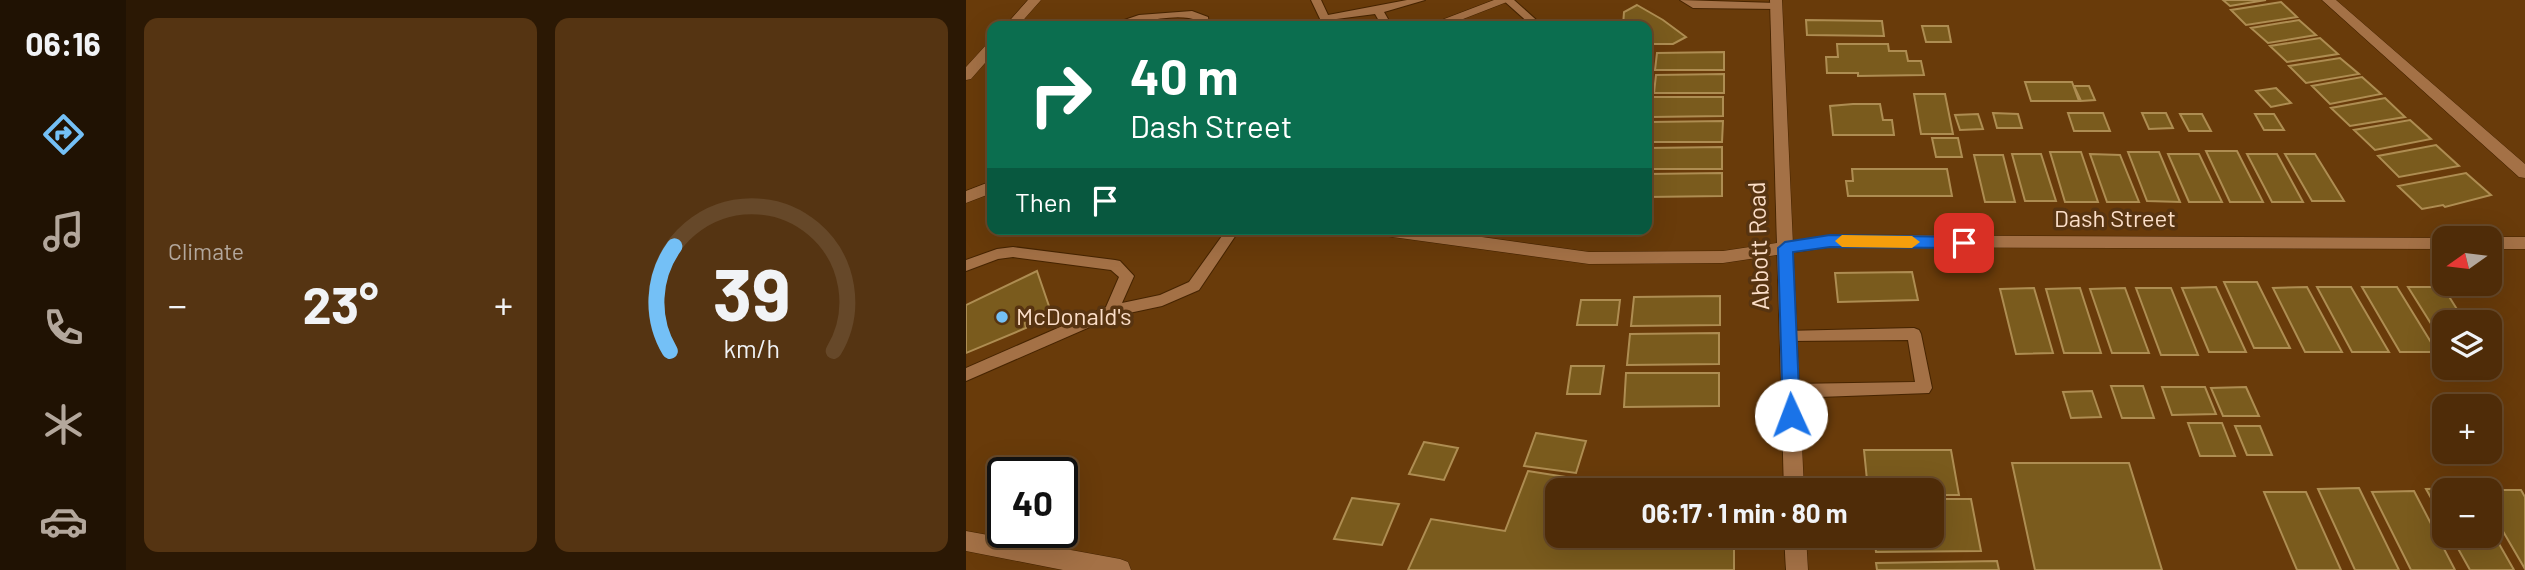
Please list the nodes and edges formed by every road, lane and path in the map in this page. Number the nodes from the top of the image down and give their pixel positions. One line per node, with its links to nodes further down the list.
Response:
1 (1035, 0): 10 (street)
2 (1317, 0): 9 (lane)
3 (1420, 0): 9 (lane)
4 (1507, 0): 14 (street); 15 (lane)
5 (1685, 0): 7 (lane)
6 (2328, 0): 18 (street)
7 (1734, 3): 8 (lane)
8 (1776, 3): 26 (street, Abbott Road)
9 (1378, 10): 13 (lane)
10 (1016, 21)
11 (1129, 21): 12 (lane)
12 (1203, 21)
13 (1384, 21)
14 (1447, 21)
15 (1532, 21)
16 (987, 53): 17 (street)
17 (966, 76)
18 (2525, 173)
19 (987, 189): 20 (street)
20 (966, 197)
21 (1230, 235): 28 (lane)
22 (1422, 235): 26 (street, Dash Street)
23 (2432, 243): 26 (street, Dash Street)
24 (2502, 243): 25 (street)
25 (2525, 243)
26 (1785, 248): 29 (street, Abbott Road)
27 (966, 266): 28 (lane)
28 (1111, 311): 30 (lane)
29 (1789, 335): 31 (street, Abbott Road); 31 (lane)
30 (966, 375)
31 (1791, 391): 32 (street, Abbott Road)
32 (1794, 478)
33 (966, 541): 35 (street)
34 (1796, 548): 36 (street)
35 (1120, 570)
36 (1797, 570)

